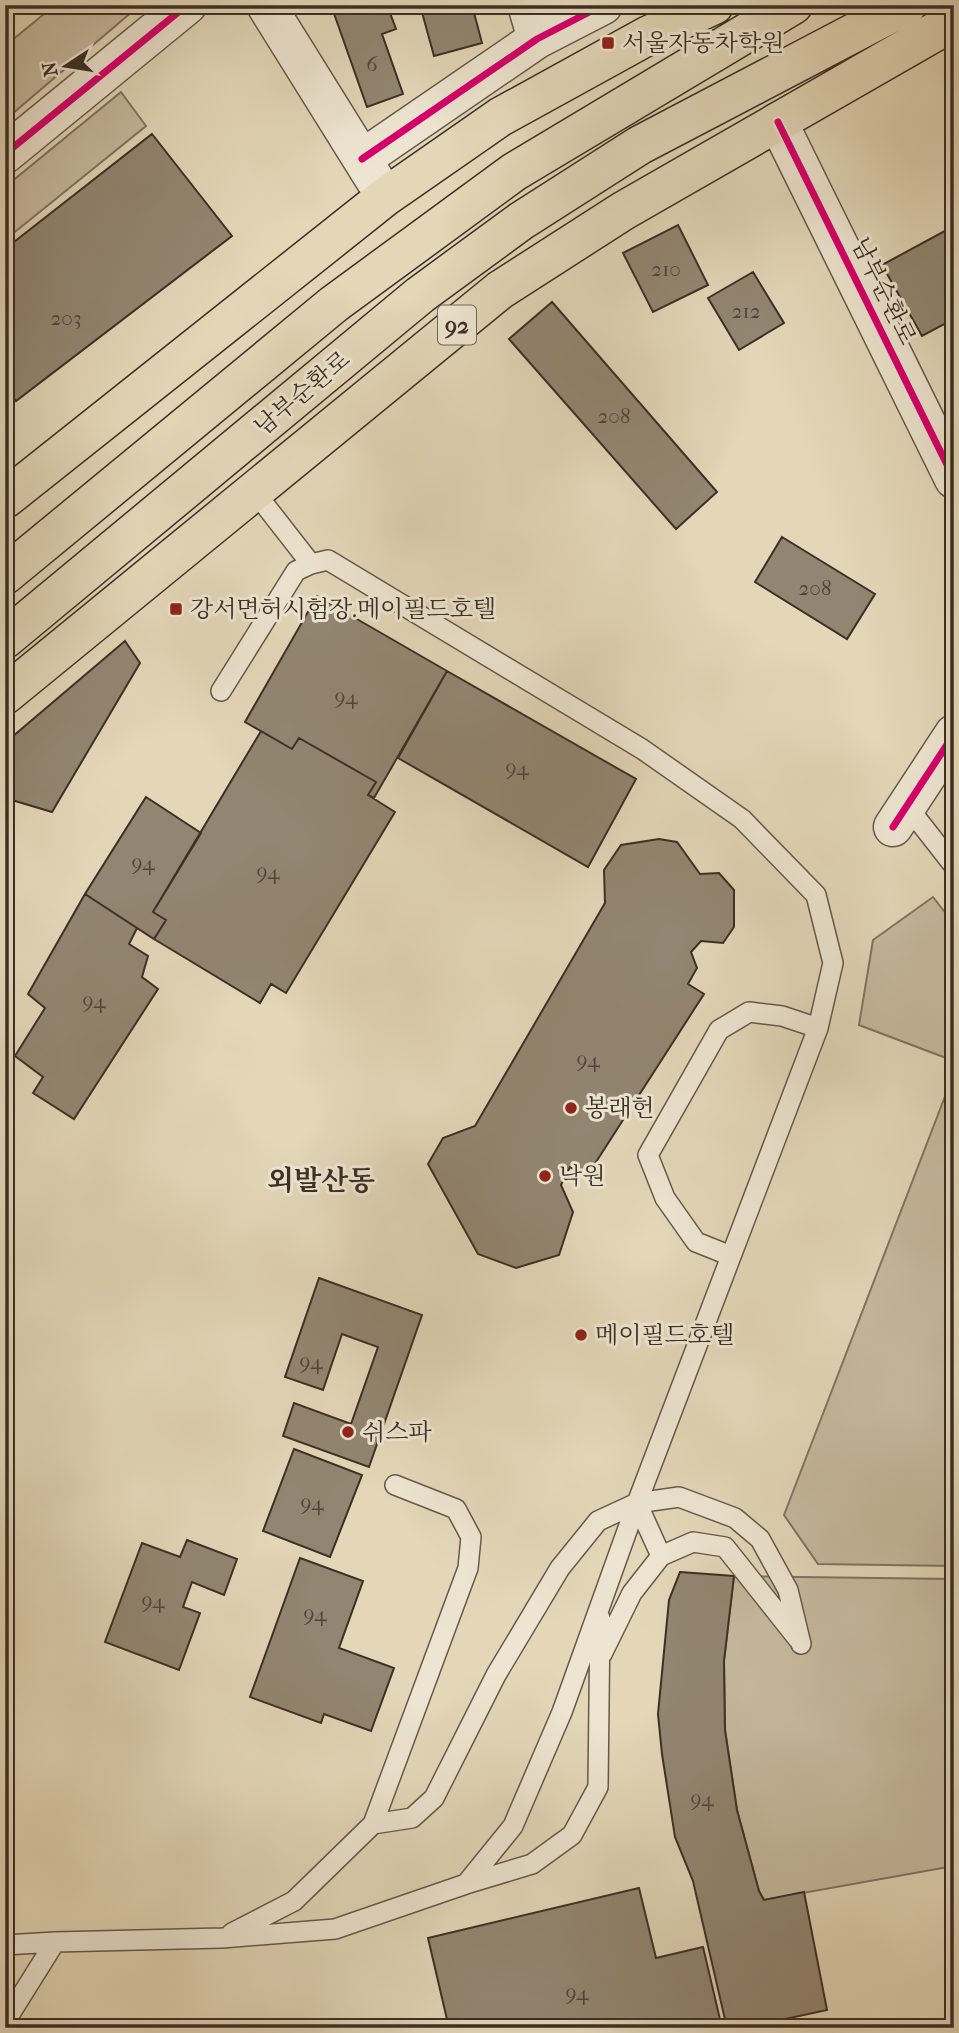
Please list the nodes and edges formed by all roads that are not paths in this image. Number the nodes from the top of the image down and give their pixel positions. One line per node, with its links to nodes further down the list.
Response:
1 (187, 5): 10 (street)
2 (266, 5): 11 (street)
3 (603, 5): 8 (street)
4 (714, 5): 12 (main road)
5 (793, 5): 17 (main road, 남부순환로)
6 (907, 5): 18 (main road, 남부순환로 / 92)
7 (954, 21): 9 (main road, 남부순환로 / 92)
8 (532, 22): 11 (street)
9 (778, 122): 13 (street, 남부순환로); 14 (main road, 남부순환로 / 92)
10 (5, 155)
11 (362, 159): 12 (street)
12 (385, 197): 15 (main road)
13 (954, 479)
14 (254, 491): 16 (lane); 20 (main road, 남부순환로 / 92)
15 (5, 499)
16 (311, 564): 19 (lane); 24 (lane)
17 (5, 575)
18 (5, 639)
19 (221, 691)
20 (5, 695)
21 (954, 734): 22 (street)
22 (900, 817): 23 (lane)
23 (954, 866)
24 (818, 1028): 25 (lane); 25 (lane)
25 (731, 1256): 27 (lane)
26 (395, 1485): 31 (lane)
27 (637, 1503): 28 (lane); 28 (lane); 29 (lane); 31 (lane)
28 (661, 1556): 30 (lane)
29 (600, 1604): 30 (lane); 32 (lane)
30 (600, 1658): 32 (lane)
31 (373, 1824): 33 (lane)
32 (466, 1884): 33 (lane)
33 (222, 1938): 34 (lane)
34 (55, 1942): 35 (lane); 36 (lane)
35 (5, 1945)
36 (5, 2022)

